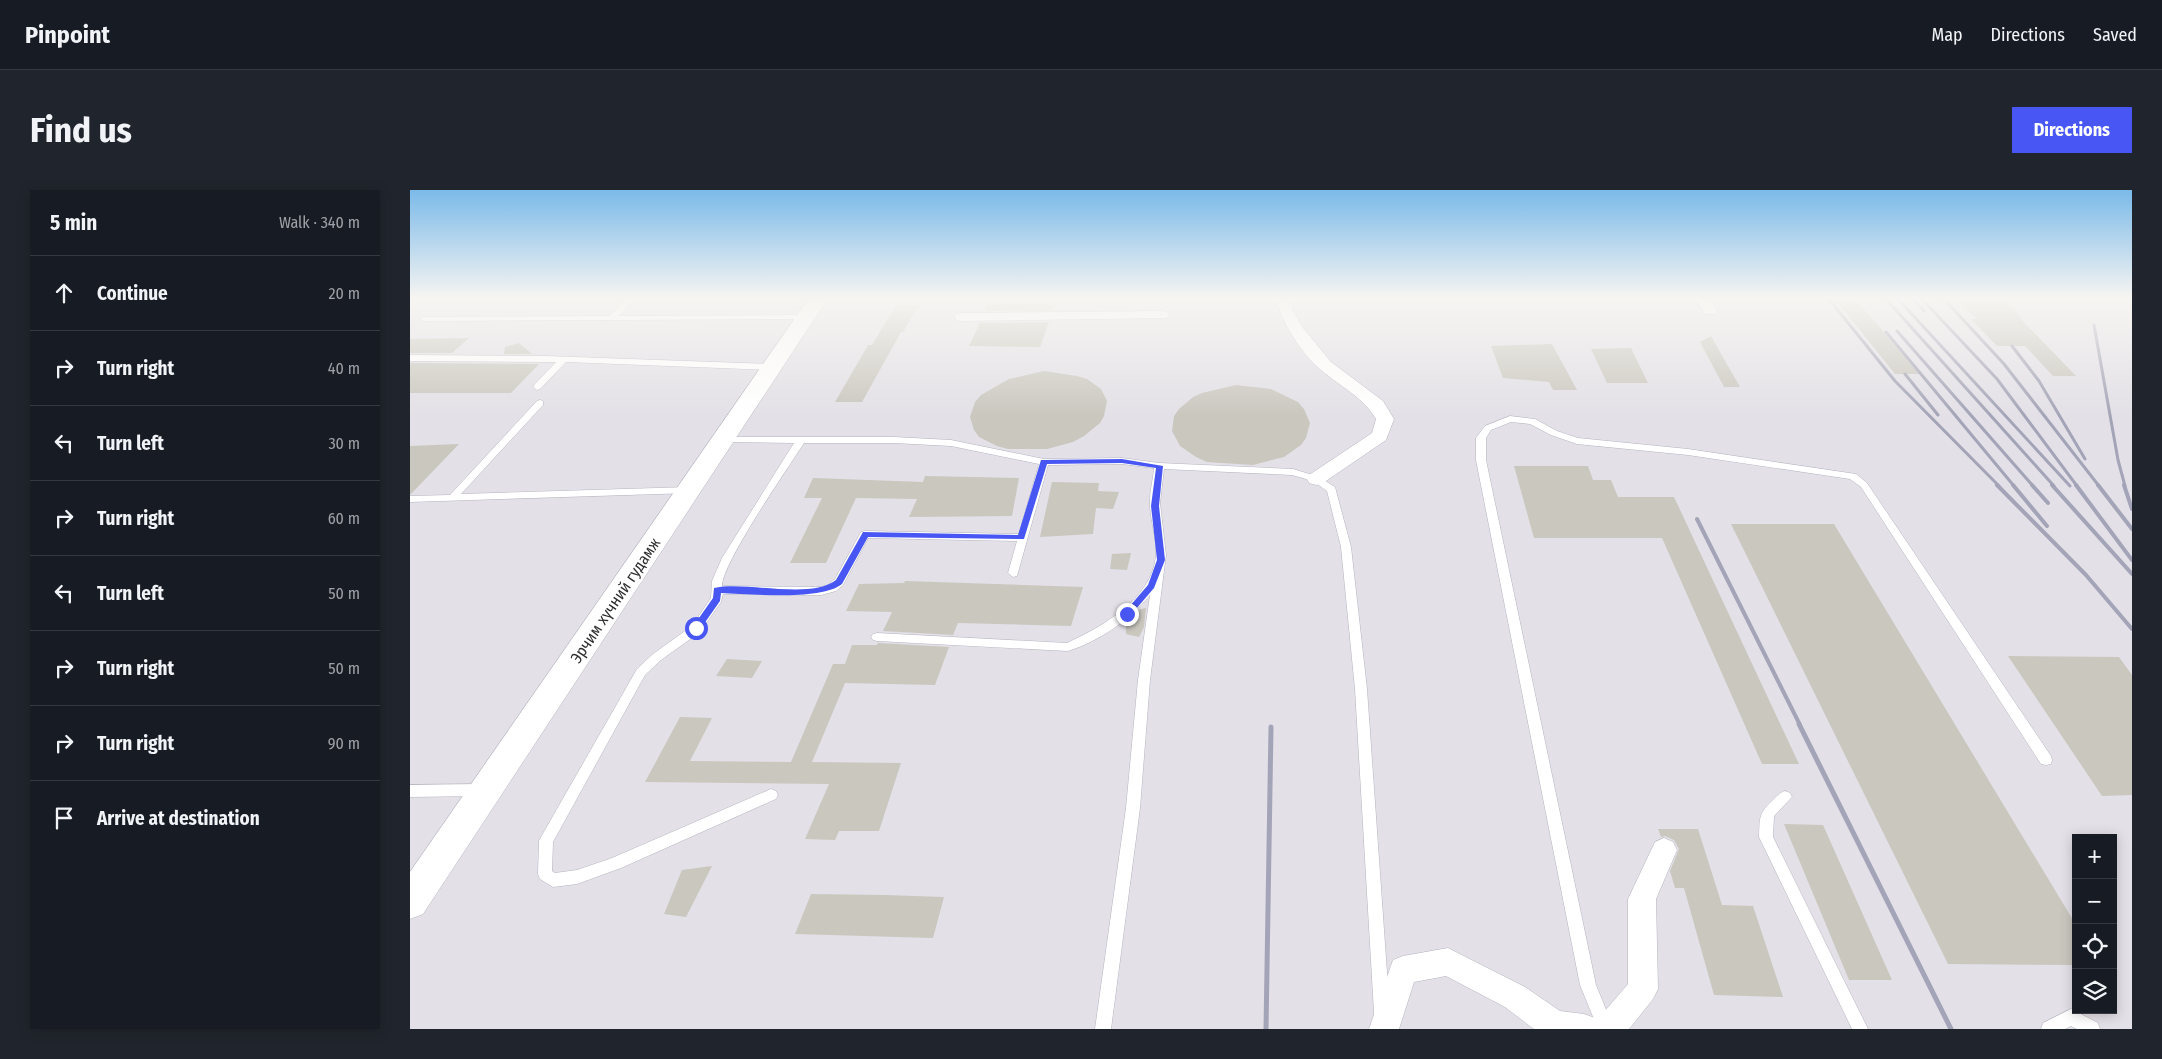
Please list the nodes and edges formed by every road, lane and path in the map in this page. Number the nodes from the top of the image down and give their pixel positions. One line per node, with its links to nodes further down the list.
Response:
1 (793, 337): 5 (main road, Эрчим хүчний гудамж)
2 (1302, 337): 12 (street)
3 (410, 358): 4 (lane)
4 (563, 360): 5 (lane); 6 (lane)
5 (773, 367): 8 (main road, Эрчим хүчний гудамж)
6 (537, 387)
7 (540, 403): 14 (lane)
8 (723, 440): 9 (lane); 13 (main road, Эрчим хүчний гудамж)
9 (800, 441): 10 (lane); 19 (lane)
10 (1044, 462): 11 (lane); 16 (lane)
11 (1159, 466): 12 (lane); 17 (lane)
12 (1316, 479): 29 (lane)
13 (690, 490): 14 (lane); 22 (main road, Эрчим хүчний гудамж)
14 (452, 498): 15 (lane)
15 (410, 500)
16 (1021, 538): 18 (lane); 19 (lane)
17 (1160, 563): 20 (lane); 28 (lane)
18 (1013, 573)
19 (717, 590): 24 (lane)
20 (878, 637)
21 (2046, 760): 31 (lane)
22 (485, 790): 23 (lane); 27 (main road, Эрчим хүчний гудамж)
23 (410, 791)
24 (771, 794)
25 (1785, 797): 32 (lane)
26 (1664, 850): 31 (street)
27 (410, 902)
28 (1103, 1029)
29 (1383, 1029): 30 (street)
30 (1584, 1029)
31 (1608, 1029)
32 (1860, 1029)
33 (2049, 1029): 34 (lane)
34 (2092, 1029)

